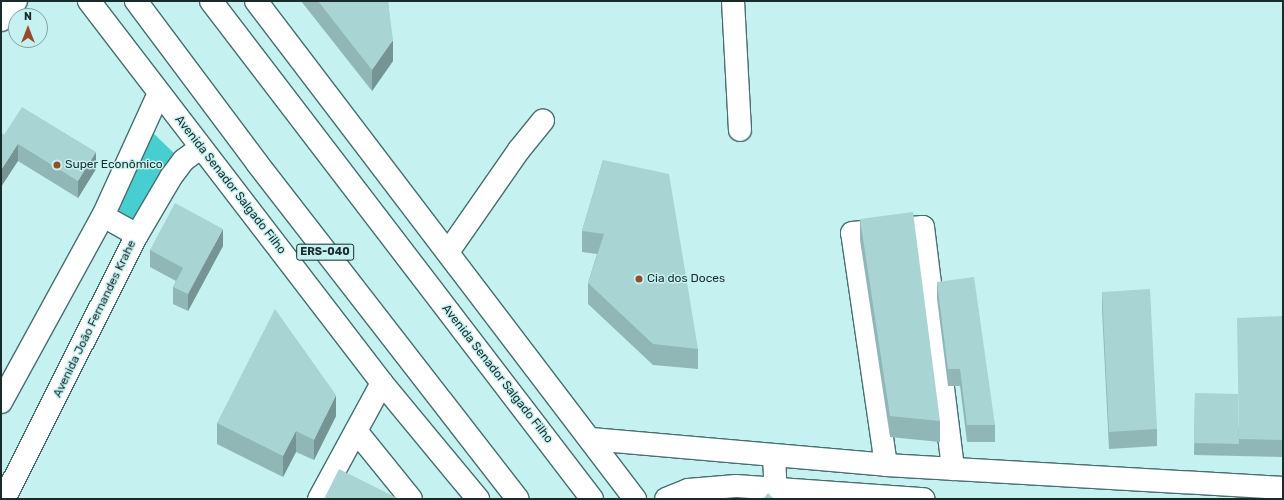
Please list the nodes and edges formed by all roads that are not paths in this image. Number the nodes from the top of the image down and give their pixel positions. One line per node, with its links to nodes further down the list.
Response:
1 (16, 1): 7 (main road)
2 (89, 1): 8 (main road, Avenida Senador Salgado Filho)
3 (136, 1): 28 (main road, ERS-040)
4 (211, 1): 29 (main road, Avenida Senador Salgado Filho)
5 (256, 1): 14 (main road)
6 (733, 1): 10 (main road)
7 (1, 20)
8 (159, 93): 11 (main road, Avenida Senador Salgado Filho); 12 (main road)
9 (543, 120): 14 (main road)
10 (740, 130)
11 (200, 148): 13 (main road, Avenida João Fernandes Krahe); 15 (main road, Avenida Senador Salgado Filho)
12 (103, 216): 13 (main road); 16 (main road)
13 (137, 235): 24 (main road, Avenida João Fernandes Krahe)
14 (448, 252): 18 (main road)
15 (382, 383): 17 (main road); 27 (main road, Avenida Senador Salgado Filho)
16 (1, 402)
17 (356, 431): 25 (main road); 26 (main road)
18 (591, 438): 19 (main road); 30 (main road)
19 (774, 457): 20 (main road); 23 (main road)
20 (886, 465): 21 (main road); 21 (main road)
21 (953, 469): 22 (main road)
22 (1283, 488)
23 (780, 495): 31 (main road); 32 (main road)
24 (4, 499)
25 (319, 499)
26 (411, 499)
27 (478, 499)
28 (518, 499)
29 (592, 499)
30 (635, 499)
31 (666, 499)
32 (924, 499)

